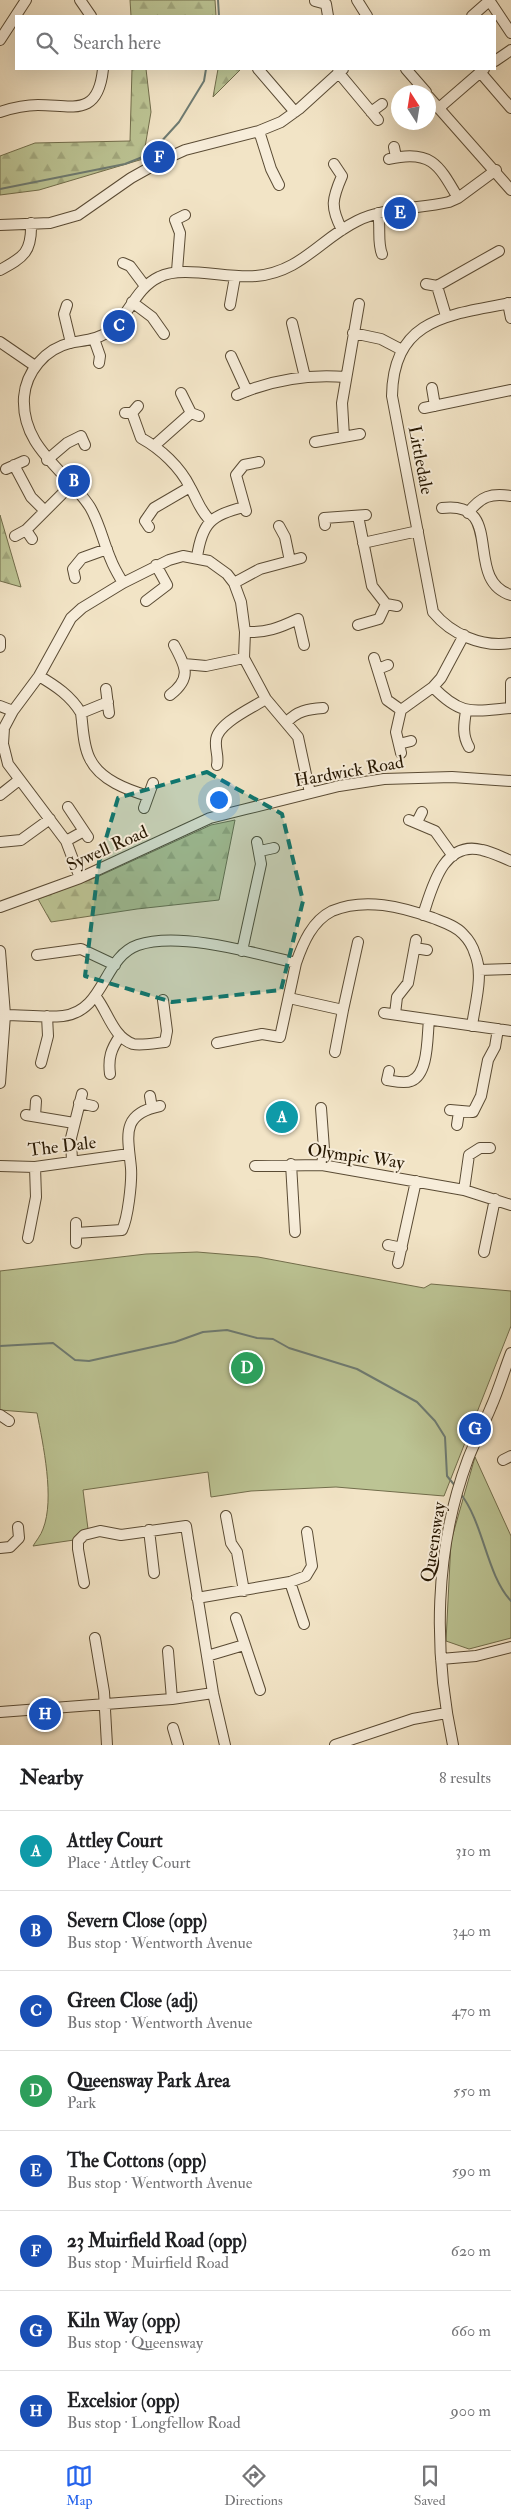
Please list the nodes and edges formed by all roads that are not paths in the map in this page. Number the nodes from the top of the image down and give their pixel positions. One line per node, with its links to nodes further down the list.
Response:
1 (26, 0): 7 (street)
2 (80, 0): 8 (street)
3 (357, 0): 10 (street)
4 (489, 0): 11 (street); 13 (street)
5 (315, 1): 6 (street)
6 (330, 2): 9 (street)
7 (16, 15)
8 (90, 15)
9 (328, 15)
10 (366, 15)
11 (473, 15)
12 (15, 17): 14 (street)
13 (511, 33)
14 (0, 40)
15 (511, 50): 16 (street)
16 (496, 61)
17 (103, 70): 27 (street)
18 (259, 70): 28 (street)
19 (407, 70): 22 (street)
20 (482, 70): 25 (street); 26 (street)
21 (340, 71): 23 (street); 28 (street)
22 (420, 85)
23 (382, 104)
24 (436, 105): 25 (street)
25 (439, 108): 32 (street)
26 (511, 108)
27 (0, 112)
28 (295, 112): 29 (street)
29 (259, 131): 33 (street); 38 (street)
30 (393, 154): 35 (street)
31 (334, 164): 40 (street)
32 (496, 170): 34 (street); 35 (street)
33 (279, 185)
34 (511, 190)
35 (458, 198): 36 (street)
36 (378, 213): 40 (street); 42 (street)
37 (185, 215): 47 (street)
38 (31, 223): 39 (street); 46 (street)
39 (0, 225)
40 (342, 230): 48 (street)
41 (499, 251): 43 (street)
42 (382, 254)
43 (488, 257): 45 (street); 51 (street)
44 (123, 263): 50 (street)
45 (494, 267)
46 (0, 270)
47 (178, 271): 48 (street); 50 (street)
48 (235, 276): 55 (street)
49 (426, 284): 51 (street)
50 (145, 286): 52 (street)
51 (437, 286): 57 (street)
52 (132, 302): 61 (street); 62 (street)
53 (510, 303): 57 (street, Littledale); 58 (street)
54 (359, 304): 60 (street)
55 (230, 305)
56 (67, 306): 64 (street)
57 (446, 316): 65 (street, Littledale)
58 (511, 318)
59 (296, 326): 69 (street)
60 (353, 333): 65 (street); 70 (street)
61 (164, 334)
62 (94, 339): 64 (street); 67 (street)
63 (0, 342): 68 (street)
64 (71, 343): 68 (street)
65 (402, 350): 96 (street, Littledale)
66 (231, 356): 69 (street)
67 (99, 364)
68 (36, 366): 82 (street)
69 (305, 377): 70 (street)
70 (346, 377): 78 (street)
71 (432, 388): 74 (street)
72 (511, 390): 74 (street)
73 (181, 393): 81 (street)
74 (435, 406): 75 (street)
75 (424, 408)
76 (132, 411): 81 (street)
77 (360, 434): 78 (street)
78 (344, 437): 79 (street)
79 (315, 442)
80 (85, 445): 82 (street)
81 (155, 445): 86 (street)
82 (47, 460): 85 (street)
83 (259, 464): 91 (street)
84 (14, 465): 89 (street)
85 (71, 485): 89 (street); 100 (street)
86 (190, 487): 91 (street); 94 (street)
87 (511, 496): 90 (street)
88 (442, 508): 90 (street)
89 (44, 510): 95 (street)
90 (468, 513): 108 (street)
91 (210, 520): 101 (street)
92 (325, 525): 99 (street)
93 (279, 526): 103 (street)
94 (149, 527)
95 (26, 530): 97 (street); 98 (street)
96 (418, 531): 99 (street); 112 (street, Littledale)
97 (14, 536)
98 (32, 539)
99 (363, 543): 110 (street)
100 (107, 549): 105 (street); 106 (street)
101 (197, 557): 104 (street); 107 (street)
102 (301, 558): 103 (street)
103 (290, 560): 107 (street)
104 (156, 565): 106 (street); 109 (street)
105 (71, 571)
106 (123, 583): 123 (street)
107 (234, 583): 111 (street)
108 (511, 595)
109 (147, 601)
110 (358, 625)
111 (245, 632): 116 (street); 118 (street)
112 (464, 635): 114 (street, Littledale); 125 (street)
113 (0, 640): 117 (street)
114 (511, 643)
115 (174, 645): 120 (street)
116 (304, 645)
117 (0, 647)
118 (244, 658): 120 (street); 128 (street)
119 (374, 658): 122 (street)
120 (184, 664): 127 (street)
121 (388, 665): 122 (street)
122 (378, 669): 133 (street)
123 (39, 676): 134 (street); 136 (street)
124 (511, 683): 132 (street)
125 (433, 687): 133 (street); 135 (street)
126 (106, 689): 129 (street)
127 (170, 695)
128 (266, 699): 138 (street); 141 (street)
129 (108, 702): 136 (street); 137 (street)
130 (0, 706): 134 (street)
131 (323, 708): 138 (street)
132 (511, 708): 135 (street)
133 (401, 710): 139 (street)
134 (13, 711): 142 (street)
135 (466, 711): 140 (street)
136 (81, 713): 147 (street)
137 (109, 713)
138 (287, 722): 145 (street)
139 (411, 742)
140 (469, 747)
141 (217, 764)
142 (19, 780): 146 (street); 152 (street)
143 (511, 781): 145 (street, Hardwick Road)
144 (153, 783): 147 (street)
145 (310, 793): 151 (street, Hardwick Road)
146 (0, 795)
147 (148, 796): 149 (street)
148 (68, 807): 153 (street)
149 (144, 808)
150 (422, 812): 156 (street)
151 (225, 814): 158 (street, Sywell Road)
152 (50, 819): 153 (street); 154 (street)
153 (66, 841): 158 (street)
154 (0, 842)
155 (274, 848): 163 (street)
156 (453, 856): 157 (street); 160 (street)
157 (511, 861)
158 (80, 878): 159 (street, Sywell Road)
159 (0, 907)
160 (423, 915): 166 (street); 169 (street)
161 (358, 942): 173 (street)
162 (427, 950): 175 (street)
163 (242, 951): 166 (street); 167 (street)
164 (0, 955): 176 (street)
165 (37, 955): 167 (street)
166 (296, 963): 171 (street)
167 (115, 965): 170 (street)
168 (511, 969): 169 (street)
169 (479, 970): 179 (street)
170 (96, 997): 177 (street); 182 (street)
171 (289, 998): 173 (street); 183 (street)
172 (163, 1000): 182 (street)
173 (343, 1010): 184 (street)
174 (384, 1013): 175 (street)
175 (395, 1014): 178 (street)
176 (5, 1015): 177 (street); 188 (street)
177 (47, 1016): 185 (street)
178 (429, 1020): 179 (street); 186 (street)
179 (472, 1026): 180 (street)
180 (498, 1029): 181 (street); 194 (street)
181 (511, 1031)
182 (120, 1036): 187 (street)
183 (217, 1043)
184 (335, 1052)
185 (42, 1063)
186 (389, 1071)
187 (110, 1074)
188 (0, 1079)
189 (150, 1096): 196 (street)
190 (36, 1101): 193 (street)
191 (93, 1106): 193 (street)
192 (321, 1108): 199 (street)
193 (74, 1123): 197 (street)
194 (458, 1125)
195 (490, 1148): 204 (street)
196 (129, 1154): 197 (street, The Dale); 208 (street)
197 (72, 1162): 202 (street, The Dale)
198 (291, 1164): 199 (street, Olympic Way); 201 (street, Olympic Way); 207 (street, Olympic Way)
199 (322, 1165): 203 (street, Olympic Way)
200 (0, 1166): 202 (street, The Dale)
201 (255, 1166)
202 (35, 1167): 209 (street)
203 (416, 1181): 204 (street, Olympic Way); 211 (street, Olympic Way)
204 (464, 1190): 205 (street, Olympic Way)
205 (495, 1199): 206 (street, Olympic Way); 212 (street)
206 (511, 1205)
207 (295, 1232)
208 (76, 1233)
209 (28, 1238)
210 (388, 1245): 211 (street)
211 (402, 1248): 213 (street, Olympic Way)
212 (484, 1252)
213 (398, 1263)
214 (511, 1353): 234 (street, Queensway)
215 (0, 1415): 216 (street)
216 (9, 1422)
217 (226, 1516): 225 (street)
218 (18, 1527): 221 (street)
219 (149, 1530): 222 (street); 224 (street); 226 (street)
220 (307, 1532): 223 (street)
221 (0, 1548)
222 (154, 1573)
223 (290, 1582): 225 (street); 228 (street)
224 (84, 1583)
225 (244, 1591): 226 (street)
226 (197, 1598): 233 (street)
227 (236, 1618): 230 (street)
228 (304, 1624)
229 (95, 1638): 238 (street)
230 (244, 1645): 233 (street); 235 (street)
231 (511, 1647): 234 (street)
232 (168, 1651): 237 (street)
233 (207, 1656): 236 (street)
234 (441, 1659): 240 (street, Queensway)
235 (260, 1690)
236 (213, 1693): 237 (street); 244 (street)
237 (172, 1699): 238 (street)
238 (104, 1704): 239 (street); 242 (street)
239 (0, 1712)
240 (446, 1713): 245 (street); 246 (street, Queensway)
241 (173, 1728): 243 (street)
242 (106, 1745)
243 (178, 1745)
244 (223, 1745)
245 (335, 1745)
246 (453, 1745)

